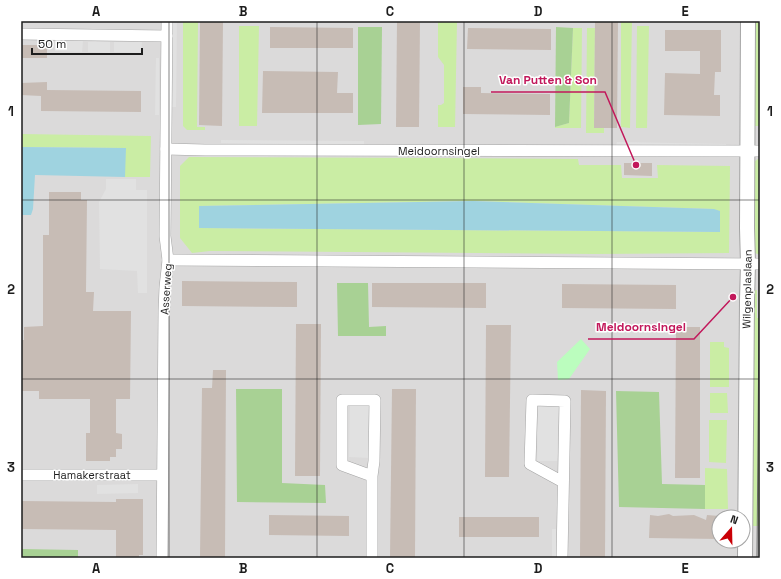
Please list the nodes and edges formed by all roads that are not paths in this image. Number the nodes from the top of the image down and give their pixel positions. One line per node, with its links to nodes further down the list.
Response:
1 (167, 21): 4 (street, Asserweg)
2 (748, 21): 6 (street, Wilgenplaslaan)
3 (21, 34): 4 (street)
4 (167, 36): 5 (street, Asserweg)
5 (166, 149): 6 (street, Meidoornsingel); 7 (street, Asserweg)
6 (754, 151): 8 (street, Wilgenplaslaan)
7 (168, 260): 8 (street); 10 (street, Asserweg)
8 (754, 264): 16 (street, Wilgenplaslaan)
9 (21, 475): 10 (street, Hamakerstraat)
10 (162, 475): 13 (street, Asserweg)
11 (372, 476): 11 (street); 14 (street)
12 (563, 482): 12 (street); 15 (street)
13 (162, 558)
14 (372, 558)
15 (562, 558)
16 (745, 558)

